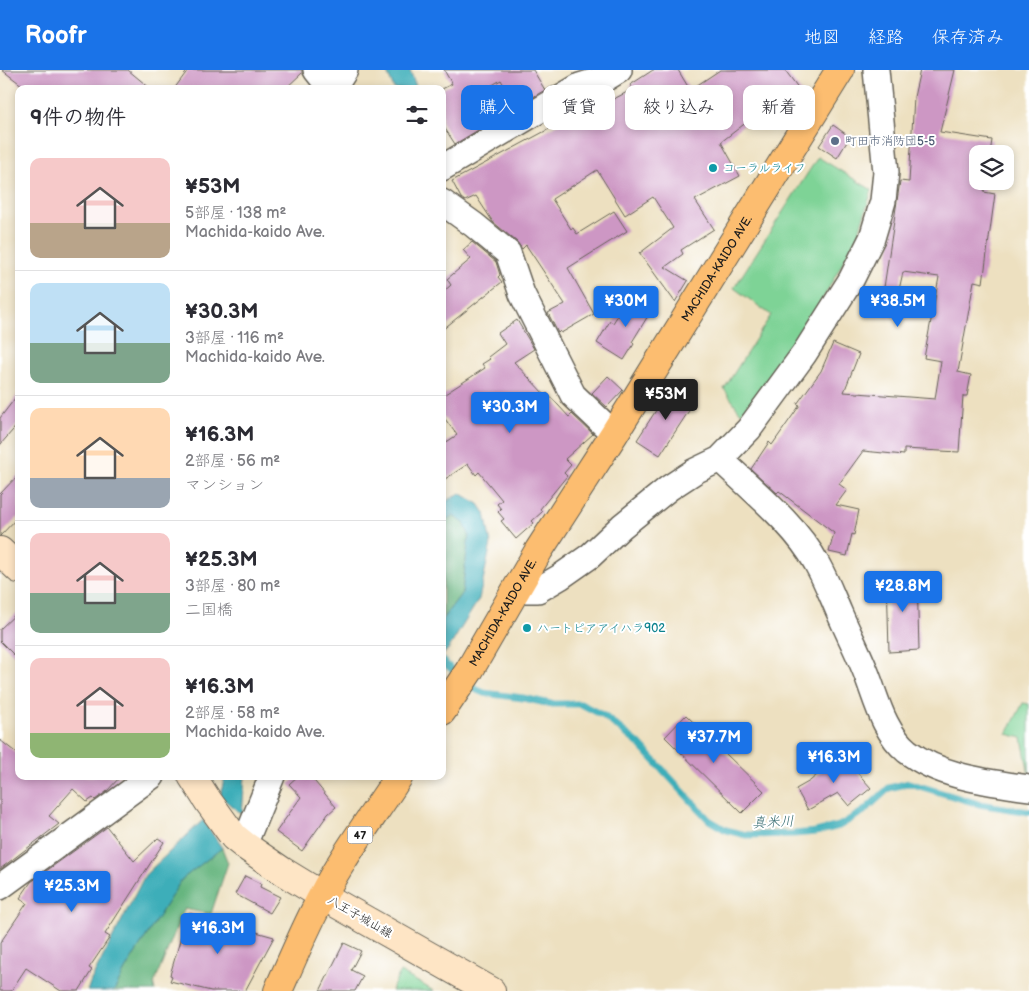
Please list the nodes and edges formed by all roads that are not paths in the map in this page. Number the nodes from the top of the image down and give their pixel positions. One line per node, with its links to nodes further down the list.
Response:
1 (316, 70): 6 (street)
2 (345, 70): 7 (street)
3 (619, 70): 8 (street)
4 (840, 70): 10 (main road, MACHIDA-KAIDO AVE.)
5 (876, 70): 11 (street)
6 (329, 85)
7 (335, 85)
8 (446, 166)
9 (446, 205): 10 (street)
10 (614, 434): 14 (main road, MACHIDA-KAIDO AVE.)
11 (720, 458): 14 (street); 20 (street)
12 (0, 551): 13 (main road)
13 (15, 565)
14 (516, 590): 15 (main road, MACHIDA-KAIDO AVE.)
15 (452, 694)
16 (147, 780): 22 (street)
17 (194, 780): 21 (main road, 八王子城山線)
18 (270, 780): 21 (street)
19 (396, 780): 23 (main road, 47)
20 (1029, 788)
21 (239, 841): 23 (main road, 八王子城山線)
22 (0, 887)
23 (323, 896): 24 (main road, 47); 25 (main road, 八王子城山線)
24 (278, 991)
25 (491, 991)

